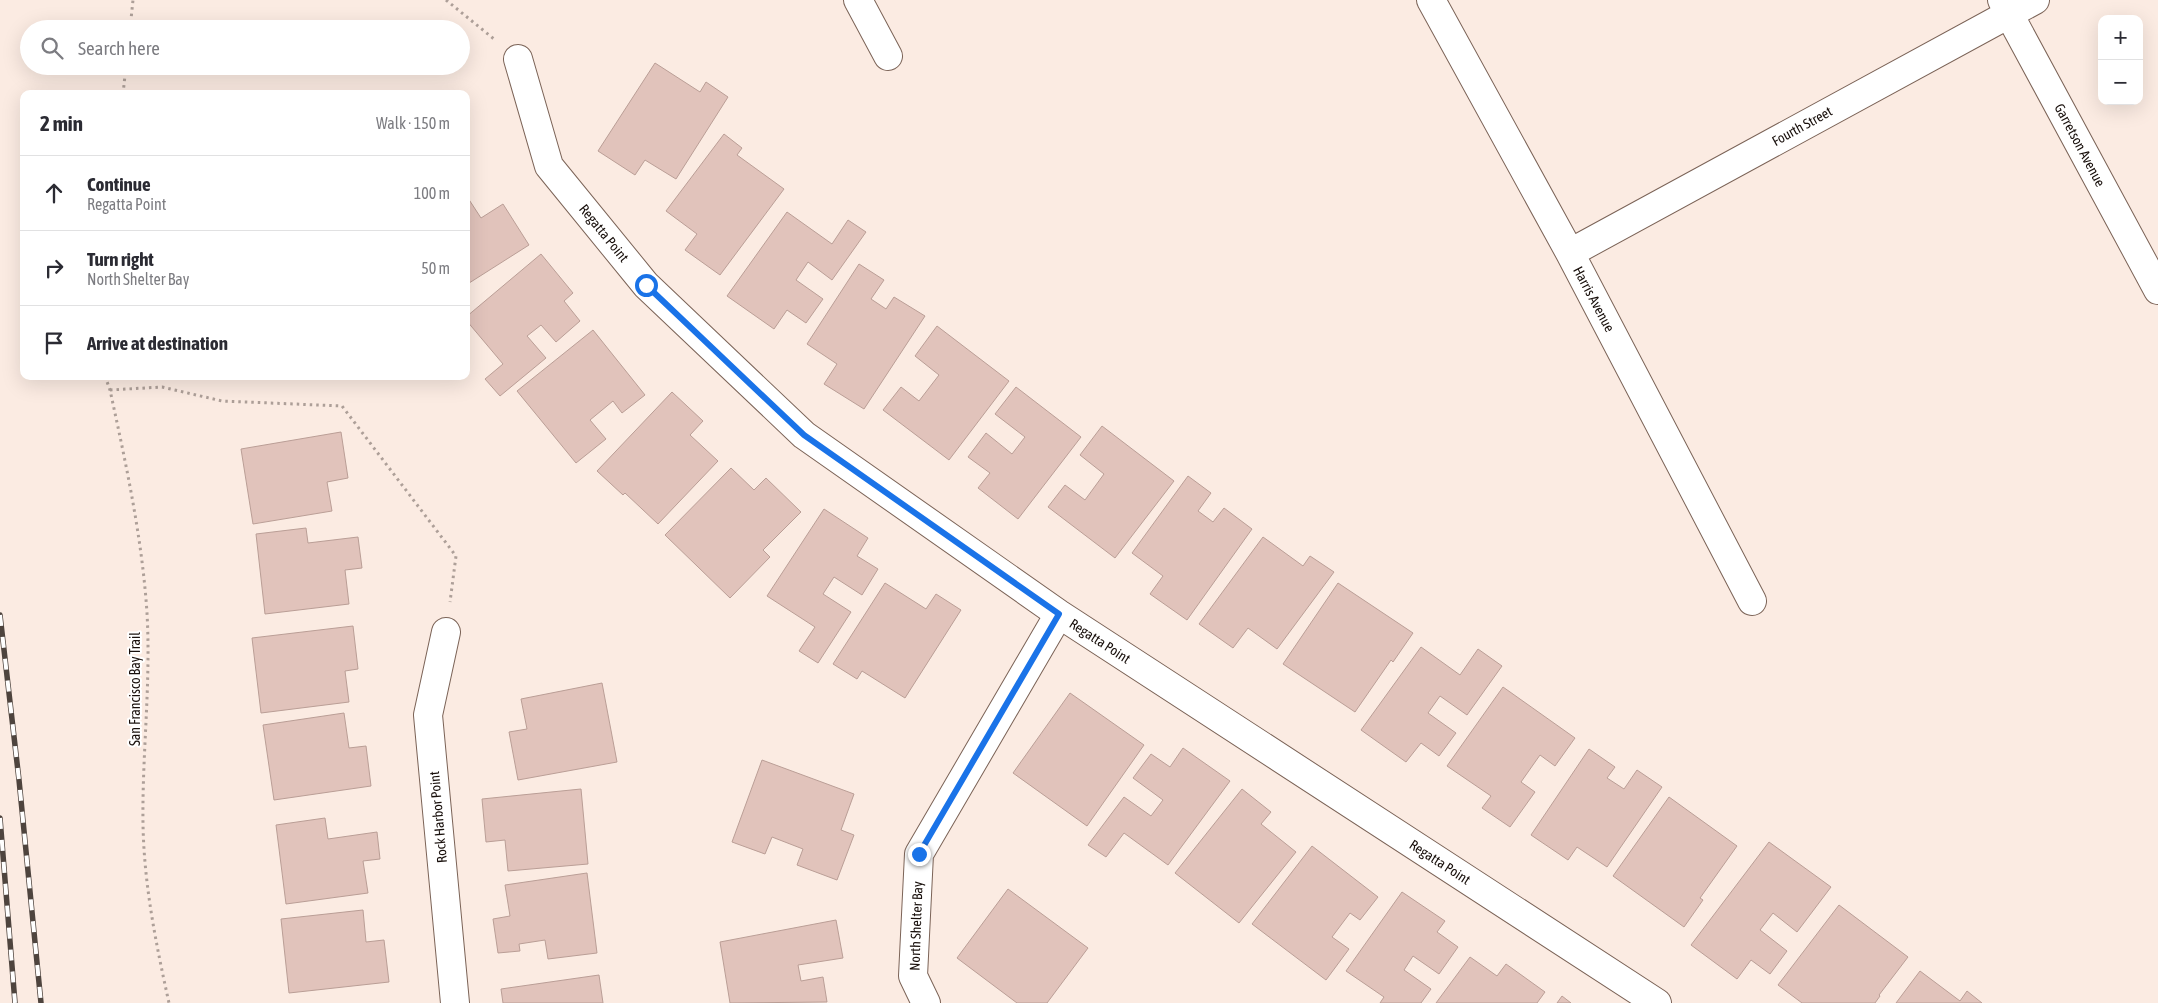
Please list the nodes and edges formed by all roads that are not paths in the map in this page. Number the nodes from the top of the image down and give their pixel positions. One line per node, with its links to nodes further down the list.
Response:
1 (858, 0): 5 (street)
2 (1431, 0): 7 (street, Harris Avenue)
3 (2034, 0): 4 (street, Fourth Street)
4 (2005, 7): 7 (street, Fourth Street); 8 (street, Garretson Avenue)
5 (888, 56)
6 (518, 58): 10 (street, Regatta Point)
7 (1570, 253): 9 (street, Harris Avenue)
8 (2158, 290)
9 (1752, 601)
10 (1059, 614): 13 (street, North Shelter Bay); 14 (street, Regatta Point)
11 (446, 632): 12 (street, Rock Harbor Point)
12 (455, 1003)
13 (926, 1003)
14 (1656, 1003)

